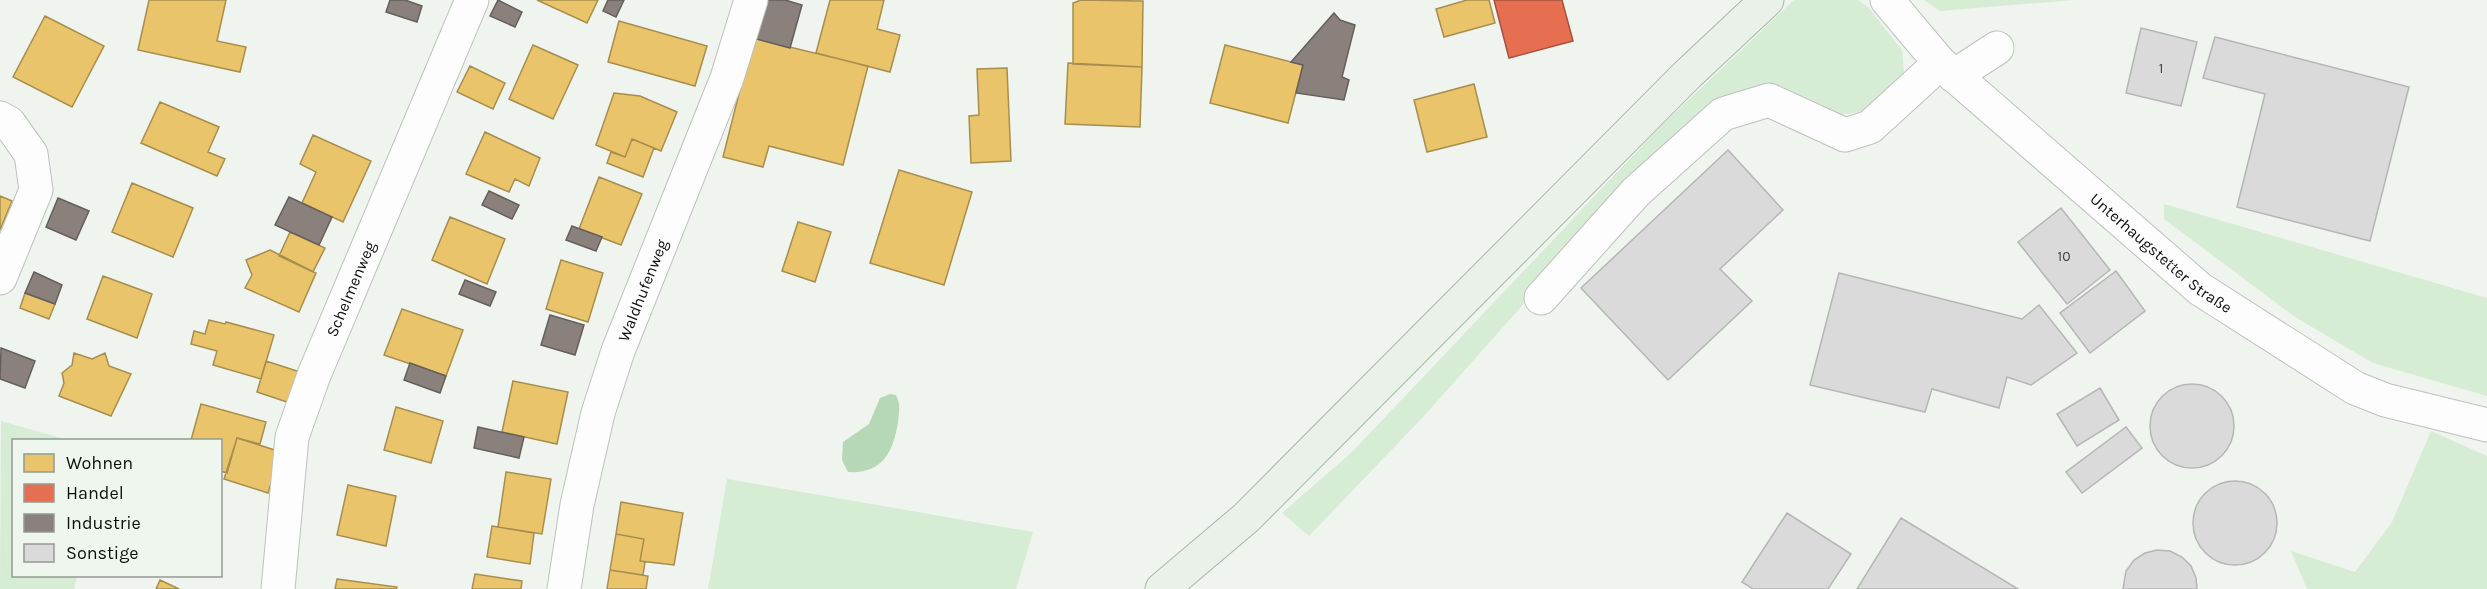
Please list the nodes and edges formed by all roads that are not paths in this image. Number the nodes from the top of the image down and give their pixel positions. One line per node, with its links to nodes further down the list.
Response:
1 (472, 0): 11 (street, Schelmenweg)
2 (751, 0): 12 (street, Waldhufenweg)
3 (1767, 0): 13 (main road)
4 (1887, 0): 6 (street, Unterhaugstetter Straße)
5 (1997, 48): 6 (street)
6 (1947, 69): 9 (street); 10 (street, Unterhaugstetter Straße)
7 (0, 118): 8 (street)
8 (0, 279)
9 (1541, 298)
10 (2487, 425)
11 (278, 589)
12 (564, 589)
13 (1162, 589)

